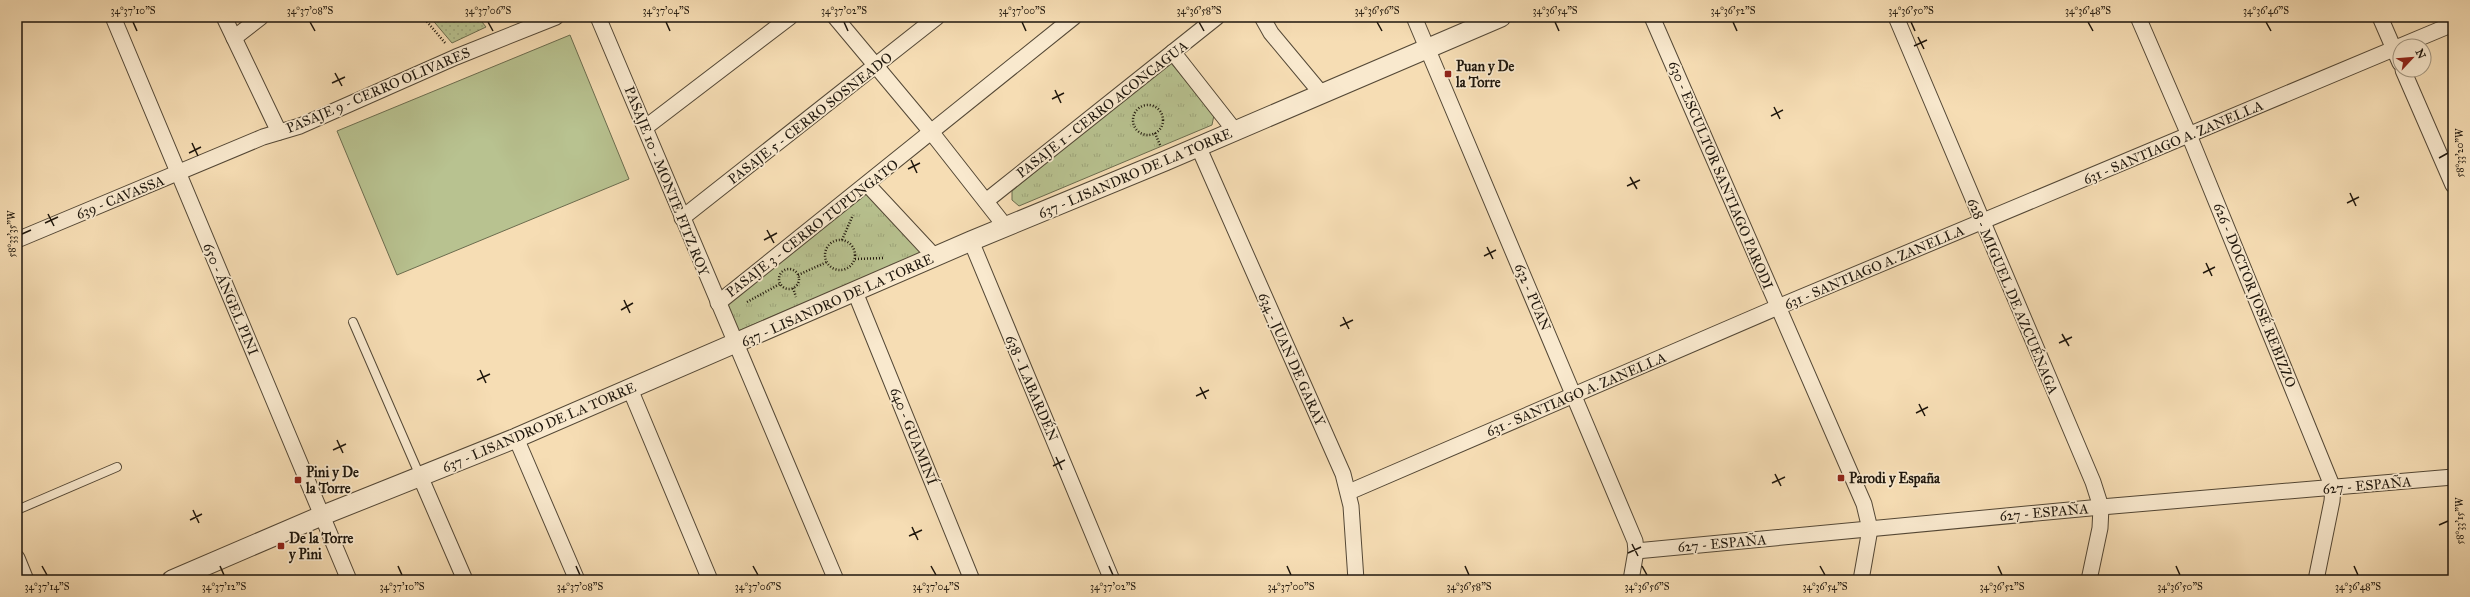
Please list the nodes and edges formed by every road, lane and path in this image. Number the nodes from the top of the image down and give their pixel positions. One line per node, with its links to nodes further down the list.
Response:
1 (113, 17): 37 (street, 650 - ÁNGEL PINI)
2 (224, 17): 20 (street)
3 (261, 17): 20 (street)
4 (423, 17): 26 (path)
5 (556, 17): 26 (street, PASAJE 9 - CERRO OLIVARES)
6 (598, 17): 30 (street, PASAJE 10 - MONTE FITZ ROY)
7 (790, 17): 30 (street)
8 (834, 17): 27 (street)
9 (937, 17): 27 (street, PASAJE 5 - CERRO SOSNEADO)
10 (1074, 17): 34 (street, PASAJE 3 - CERRO TUPUNGATO)
11 (1217, 17): 25 (street, PASAJE 1 - CERRO ACONCAGUA)
12 (1262, 17): 29 (street)
13 (1414, 17): 23 (street, 632 - PUAN)
14 (1501, 17): 23 (street, 637 - LISANDRO DE LA TORRE)
15 (1652, 17): 51 (street, 630 - ESCULTOR SANTIAGO PARODI)
16 (1896, 17): 42 (street, 628 - MIGUEL DE AZCUÉNAGA)
17 (2138, 17): 35 (street, 626 - DOCTOR JOSÉ REBIZZO)
18 (2380, 17): 22 (street)
19 (2453, 24): 21 (street, 631 - SANTIAGO A. ZANELLA)
20 (234, 38): 33 (street)
21 (2420, 38)
22 (2392, 44)
23 (1427, 48): 29 (street, 637 - LISANDRO DE LA TORRE); 56 (street, 632 - PUAN)
24 (2392, 50): 35 (street, 631 - SANTIAGO A. ZANELLA)
25 (1173, 52): 32 (street); 40 (street, PASAJE 1 - CERRO ACONCAGUA)
26 (456, 57): 33 (street, PASAJE 9 - CERRO OLIVARES)
27 (877, 66): 34 (street); 41 (street, PASAJE 5 - CERRO SOSNEADO)
28 (2406, 78): 39 (street)
29 (1321, 93): 32 (street, 637 - LISANDRO DE LA TORRE)
30 (646, 127): 41 (street, PASAJE 10 - MONTE FITZ ROY)
31 (1160, 128): 31 (path)
32 (1235, 131): 36 (street, 637 - LISANDRO DE LA TORRE)
33 (278, 132): 37 (street, PASAJE 9 - CERRO OLIVARES)
34 (932, 132): 38 (street, PASAJE 3 - CERRO TUPUNGATO); 40 (street)
35 (2189, 135): 42 (street, 631 - SANTIAGO A. ZANELLA); 61 (street, 626 - DOCTOR JOSÉ REBIZZO)
36 (1198, 146): 43 (street, 637 - LISANDRO DE LA TORRE); 62 (street, 634 - JUAN DE GARAY)
37 (178, 173): 44 (street, 639 - CAVASSA); 65 (street, 650 - ÁNGEL PINI)
38 (868, 184): 46 (street); 52 (street, PASAJE 3 - CERRO TUPUNGATO)
39 (2453, 185)
40 (986, 200): 43 (street)
41 (682, 218): 52 (street, PASAJE 10 - MONTE FITZ ROY)
42 (1982, 222): 51 (street, 631 - SANTIAGO A. ZANELLA); 63 (street, 628 - MIGUEL DE AZCUÉNAGA)
43 (1005, 226): 45 (street, 637 - LISANDRO DE LA TORRE)
44 (17, 240)
45 (971, 241): 46 (street, 637 - LISANDRO DE LA TORRE); 77 (street, 638 - LABARDÉN)
46 (935, 257): 50 (street, 637 - LISANDRO DE LA TORRE)
47 (827, 262): 47 (path); 48 (path)
48 (798, 275): 49 (path); 49 (path)
49 (780, 284): 52 (path)
50 (855, 292): 54 (street, 637 - LISANDRO DE LA TORRE); 76 (street, 640 - GUAMINÍ)
51 (1778, 307): 56 (street, 631 - SANTIAGO A. ZANELLA); 66 (street, 630 - ESCULTOR SANTIAGO PARODI)
52 (720, 309): 54 (street, PASAJE 10 - MONTE FITZ ROY)
53 (353, 322): 59 (lane)
54 (736, 344): 55 (street, 637 - LISANDRO DE LA TORRE); 75 (street, PASAJE 10 - MONTE FITZ ROY)
55 (630, 389): 57 (street, 637 - LISANDRO DE LA TORRE); 74 (street)
56 (1574, 394): 62 (street, 631 - SANTIAGO A. ZANELLA); 67 (street, 632 - PUAN)
57 (516, 438): 59 (street, 637 - LISANDRO DE LA TORRE); 73 (street)
58 (117, 467): 64 (lane)
59 (420, 476): 65 (street, 637 - LISANDRO DE LA TORRE); 72 (street)
60 (2453, 477): 61 (street, 627 - ESPAÑA)
61 (2333, 488): 63 (street, 627 - ESPAÑA); 82 (street, 626 - DOCTOR JOSÉ REBIZZO)
62 (1349, 492): 78 (street, 634 - JUAN DE GARAY)
63 (2101, 507): 66 (street, 627 - ESPAÑA); 81 (street, 628 - MIGUEL DE AZCUÉNAGA)
64 (17, 510)
65 (321, 516): 70 (street, 637 - LISANDRO DE LA TORRE); 71 (street, 650 - ÁNGEL PINI)
66 (1870, 529): 67 (street, 627 - ESPAÑA); 80 (street, 630 - ESCULTOR SANTIAGO PARODI)
67 (1636, 551): 79 (street, 632 - PUAN)
68 (17, 558): 69 (street)
69 (26, 580)
70 (172, 580)
71 (349, 580)
72 (465, 580)
73 (577, 580)
74 (710, 580)
75 (836, 580)
76 (972, 580)
77 (1112, 580)
78 (1356, 580)
79 (1631, 580)
80 (1861, 580)
81 (2089, 580)
82 (2316, 580)

